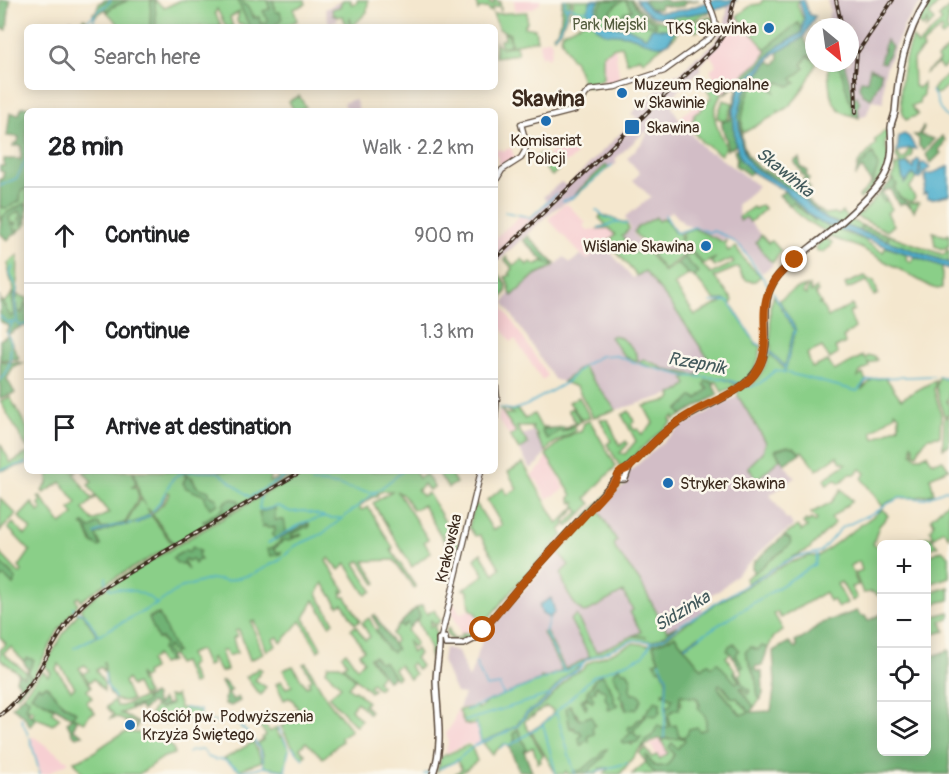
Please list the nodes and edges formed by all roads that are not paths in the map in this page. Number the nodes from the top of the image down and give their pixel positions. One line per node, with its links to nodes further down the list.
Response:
1 (707, 0): 3 (main road)
2 (927, 0): 5 (main road)
3 (499, 174)
4 (480, 474): 5 (main road, Krakowska)
5 (444, 640): 6 (main road, Krakowska)
6 (434, 774)

